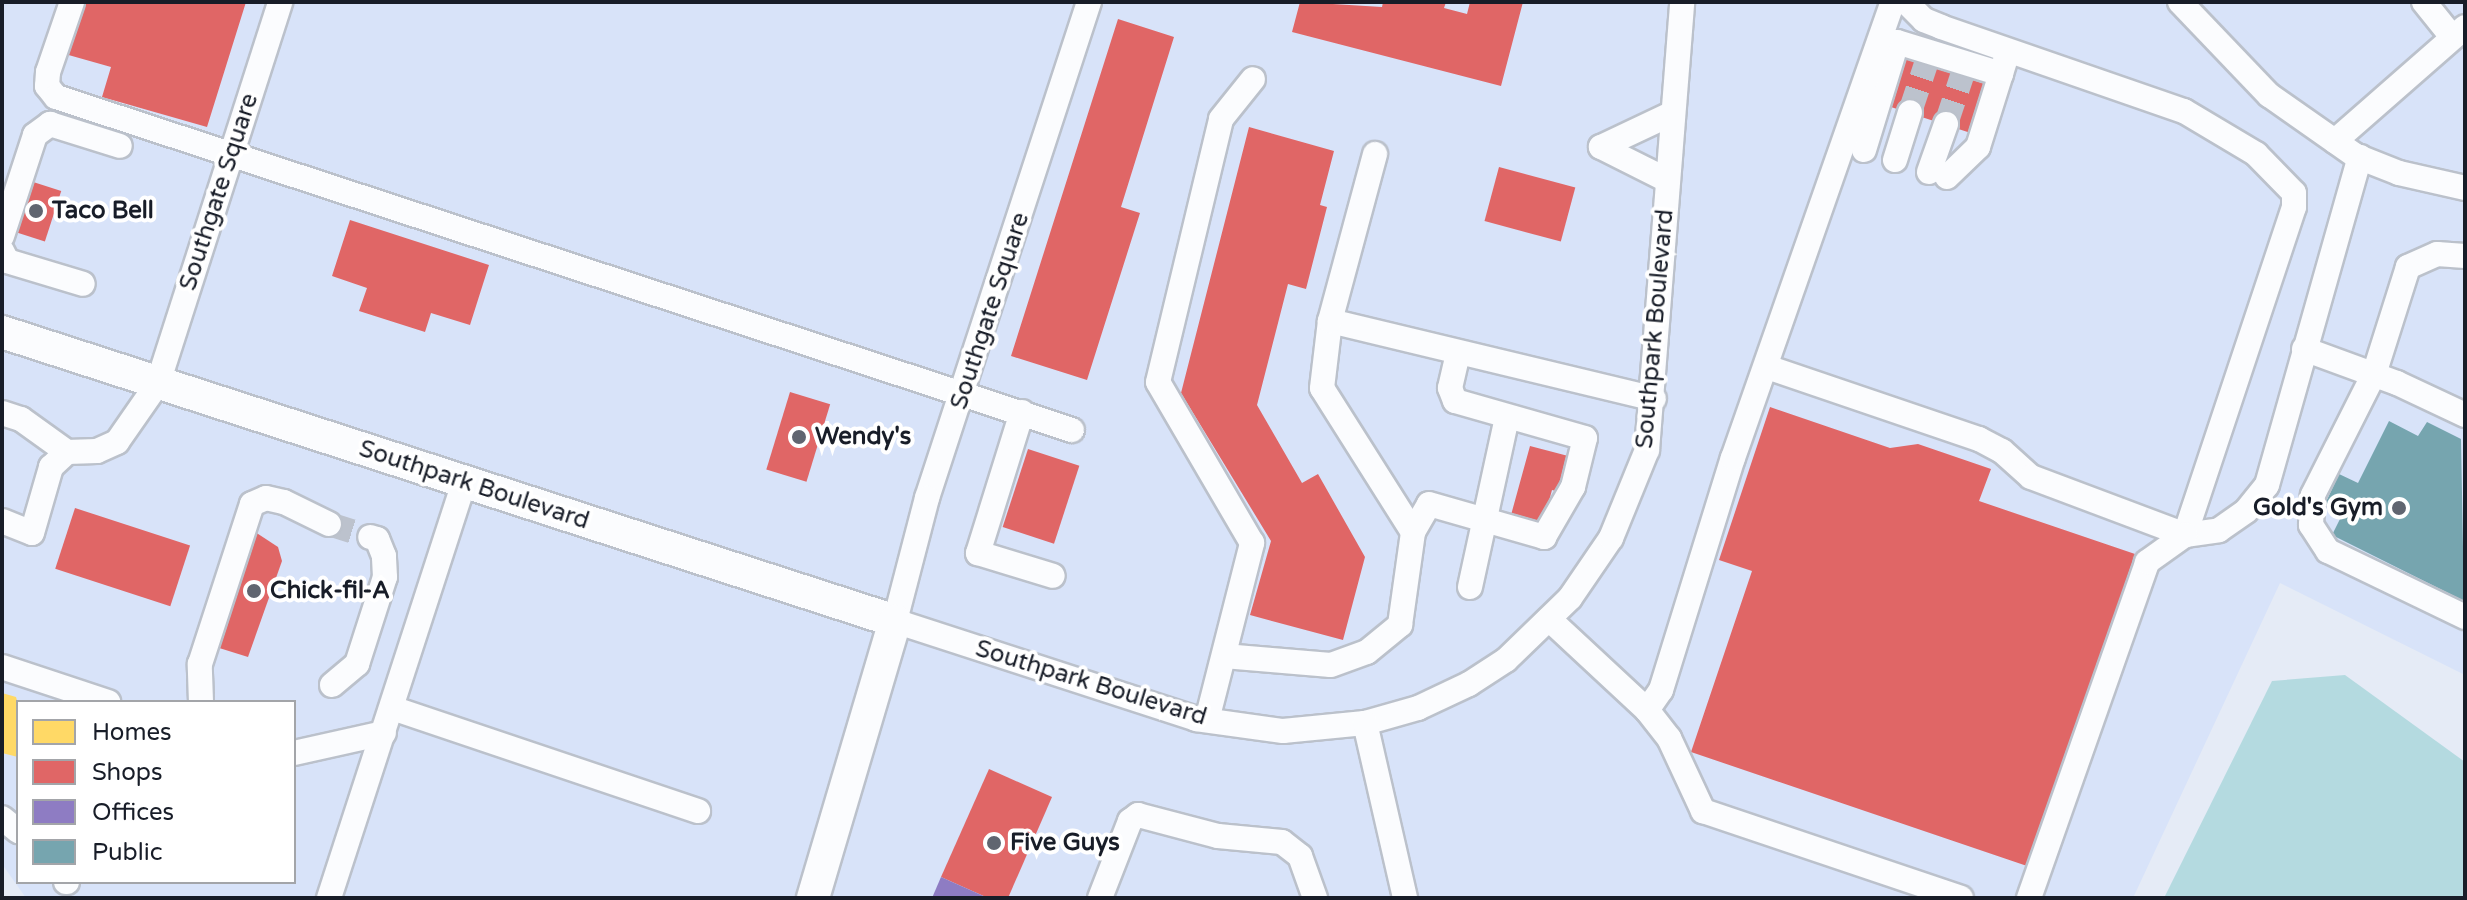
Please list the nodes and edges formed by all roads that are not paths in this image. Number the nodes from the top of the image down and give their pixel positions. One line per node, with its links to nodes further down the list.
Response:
1 (72, 2): 20 (street)
2 (280, 2): 20 (street, Southgate Square)
3 (1089, 2): 36 (street, Southgate Square)
4 (1682, 2): 14 (street, Southpark Boulevard)
5 (1893, 2): 33 (street)
6 (1906, 2): 10 (street)
7 (2180, 2): 16 (street)
8 (2424, 2): 9 (street)
9 (2459, 32): 16 (street)
10 (2008, 50): 11 (street); 49 (street)
11 (2001, 74): 15 (street); 18 (street)
12 (1253, 79): 56 (street)
13 (1910, 112): 22 (street)
14 (1671, 114): 23 (street, Southpark Boulevard); 23 (street)
15 (1946, 124)
16 (2335, 141): 21 (street)
17 (120, 146): 25 (street)
18 (1864, 150)
19 (1375, 154): 29 (street)
20 (231, 155): 35 (street, Southgate Square); 36 (street)
21 (2360, 157): 24 (street); 31 (street)
22 (1895, 160)
23 (1667, 180): 37 (street, Southpark Boulevard)
24 (2465, 188)
25 (2, 236)
26 (2, 251): 28 (street)
27 (2465, 256): 34 (street)
28 (83, 284)
29 (1330, 321): 32 (street); 48 (street)
30 (2, 332): 35 (main road, Southpark Boulevard)
31 (2304, 349): 34 (street); 49 (street)
32 (1458, 353): 37 (street); 41 (street)
33 (1767, 367): 49 (street); 62 (street)
34 (2374, 374): 40 (street); 53 (street)
35 (158, 383): 43 (street, Southgate Square); 44 (main road, Southpark Boulevard)
36 (964, 391): 38 (street); 55 (street, Southgate Square)
37 (1654, 399): 54 (street, Southpark Boulevard)
38 (1022, 412): 42 (street); 51 (street)
39 (2, 413): 43 (street)
40 (2465, 415)
41 (1507, 418): 47 (street); 47 (street)
42 (1072, 430)
43 (67, 452): 45 (street)
44 (464, 482): 55 (main road, Southpark Boulevard); 61 (street)
45 (2, 521)
46 (329, 524): 60 (street)
47 (1484, 524): 48 (street); 52 (street)
48 (1413, 532): 56 (street)
49 (2185, 535): 74 (street)
50 (370, 537): 58 (street)
51 (1053, 576)
52 (1470, 587)
53 (2465, 617)
54 (1549, 619): 62 (street); 64 (street, Southpark Boulevard)
55 (895, 621): 63 (street, Southpark Boulevard); 69 (main road)
56 (1224, 656): 63 (street)
57 (2, 667): 59 (street)
58 (332, 685)
59 (102, 700)
60 (201, 700)
61 (392, 708): 65 (street); 67 (street)
62 (1647, 710): 73 (street)
63 (1207, 720): 64 (street, Southpark Boulevard)
64 (1365, 723): 72 (street)
65 (384, 733): 66 (street); 68 (street)
66 (296, 753)
67 (698, 811)
68 (329, 898)
69 (813, 898)
70 (1100, 898): 71 (street)
71 (1315, 898)
72 (1405, 898)
73 (1961, 898)
74 (2029, 898)

